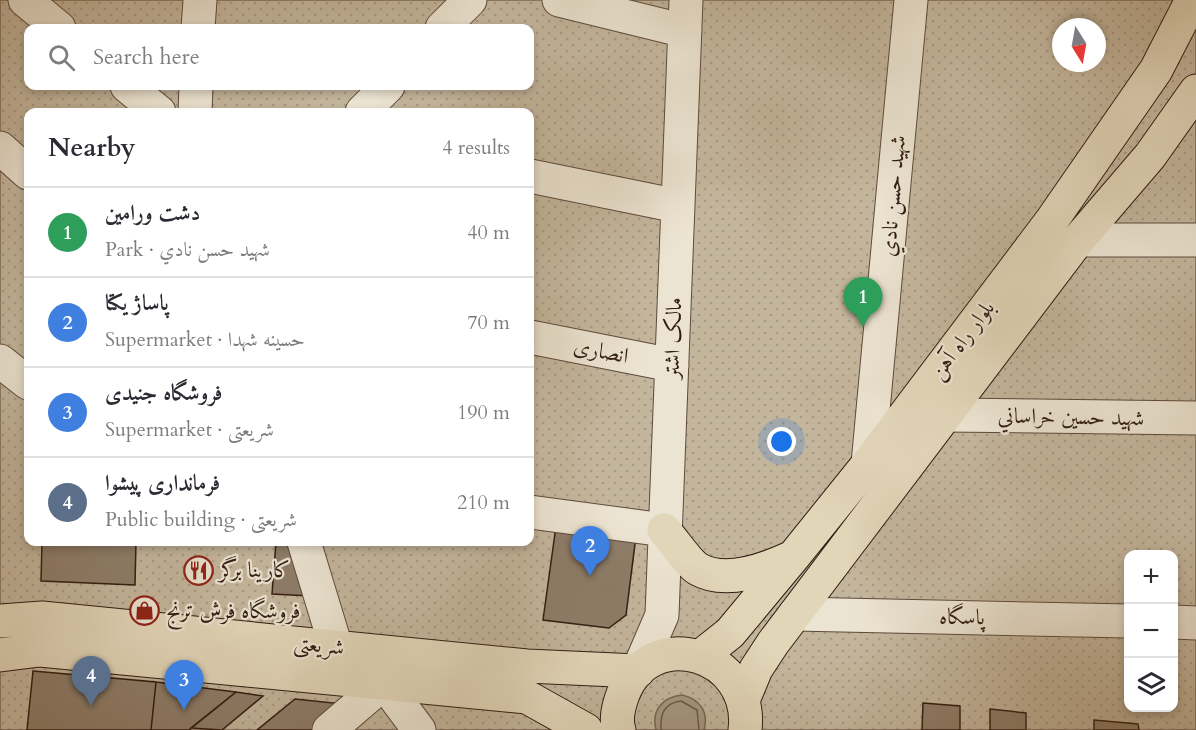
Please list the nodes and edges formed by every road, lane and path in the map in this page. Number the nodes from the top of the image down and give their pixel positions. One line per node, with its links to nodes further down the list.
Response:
1 (25, 0): 8 (street)
2 (200, 0): 9 (street)
3 (470, 0): 10 (street)
4 (559, 0): 7 (street)
5 (911, 0): 28 (street, شهيد حسن نادي)
6 (1192, 0): 28 (main road, بلوار راه آهن)
7 (686, 16): 19 (street, مالک اشتر)
8 (54, 24)
9 (198, 24)
10 (446, 24)
11 (132, 90): 15 (street)
12 (196, 90): 16 (street)
13 (384, 90): 17 (street)
14 (1196, 91): 20 (main road, بلوار راه آهن)
15 (154, 108)
16 (195, 108)
17 (366, 108)
18 (534, 177): 19 (street)
19 (678, 206): 24 (street, مالک اشتر)
20 (1078, 240): 21 (street); 26 (main road, بلوار راه آهن)
21 (1196, 240)
22 (534, 338): 24 (street, انصاری)
23 (0, 361): 25 (street)
24 (672, 365): 30 (street, مالک اشتر)
25 (24, 380)
26 (945, 415): 27 (street, شهيد حسين خراساني); 33 (main road, بلوار راه آهن)
27 (1196, 418)
28 (868, 464): 32 (main road, بلوار راه آهن)
29 (534, 513): 30 (street)
30 (664, 530): 32 (main road); 41 (street, مالک اشتر)
31 (305, 546): 38 (street)
32 (794, 556): 40 (main road, بلوار راه آهن)
33 (795, 614): 35 (street, پاسگاه); 43 (main road, بلوار راه آهن)
34 (0, 621): 38 (main road, شریعتی)
35 (1124, 621)
36 (1178, 622): 37 (street)
37 (1196, 623)
38 (336, 647): 41 (main road, شریعتی)
39 (0, 655): 42 (main road, شریعتی)
40 (701, 656): 41 (main road); 43 (main road)
41 (638, 671): 47 (main road)
42 (384, 683): 44 (street); 45 (street); 46 (main road, شریعتی)
43 (749, 719)
44 (337, 723)
45 (419, 730)
46 (586, 730)
47 (618, 730)

